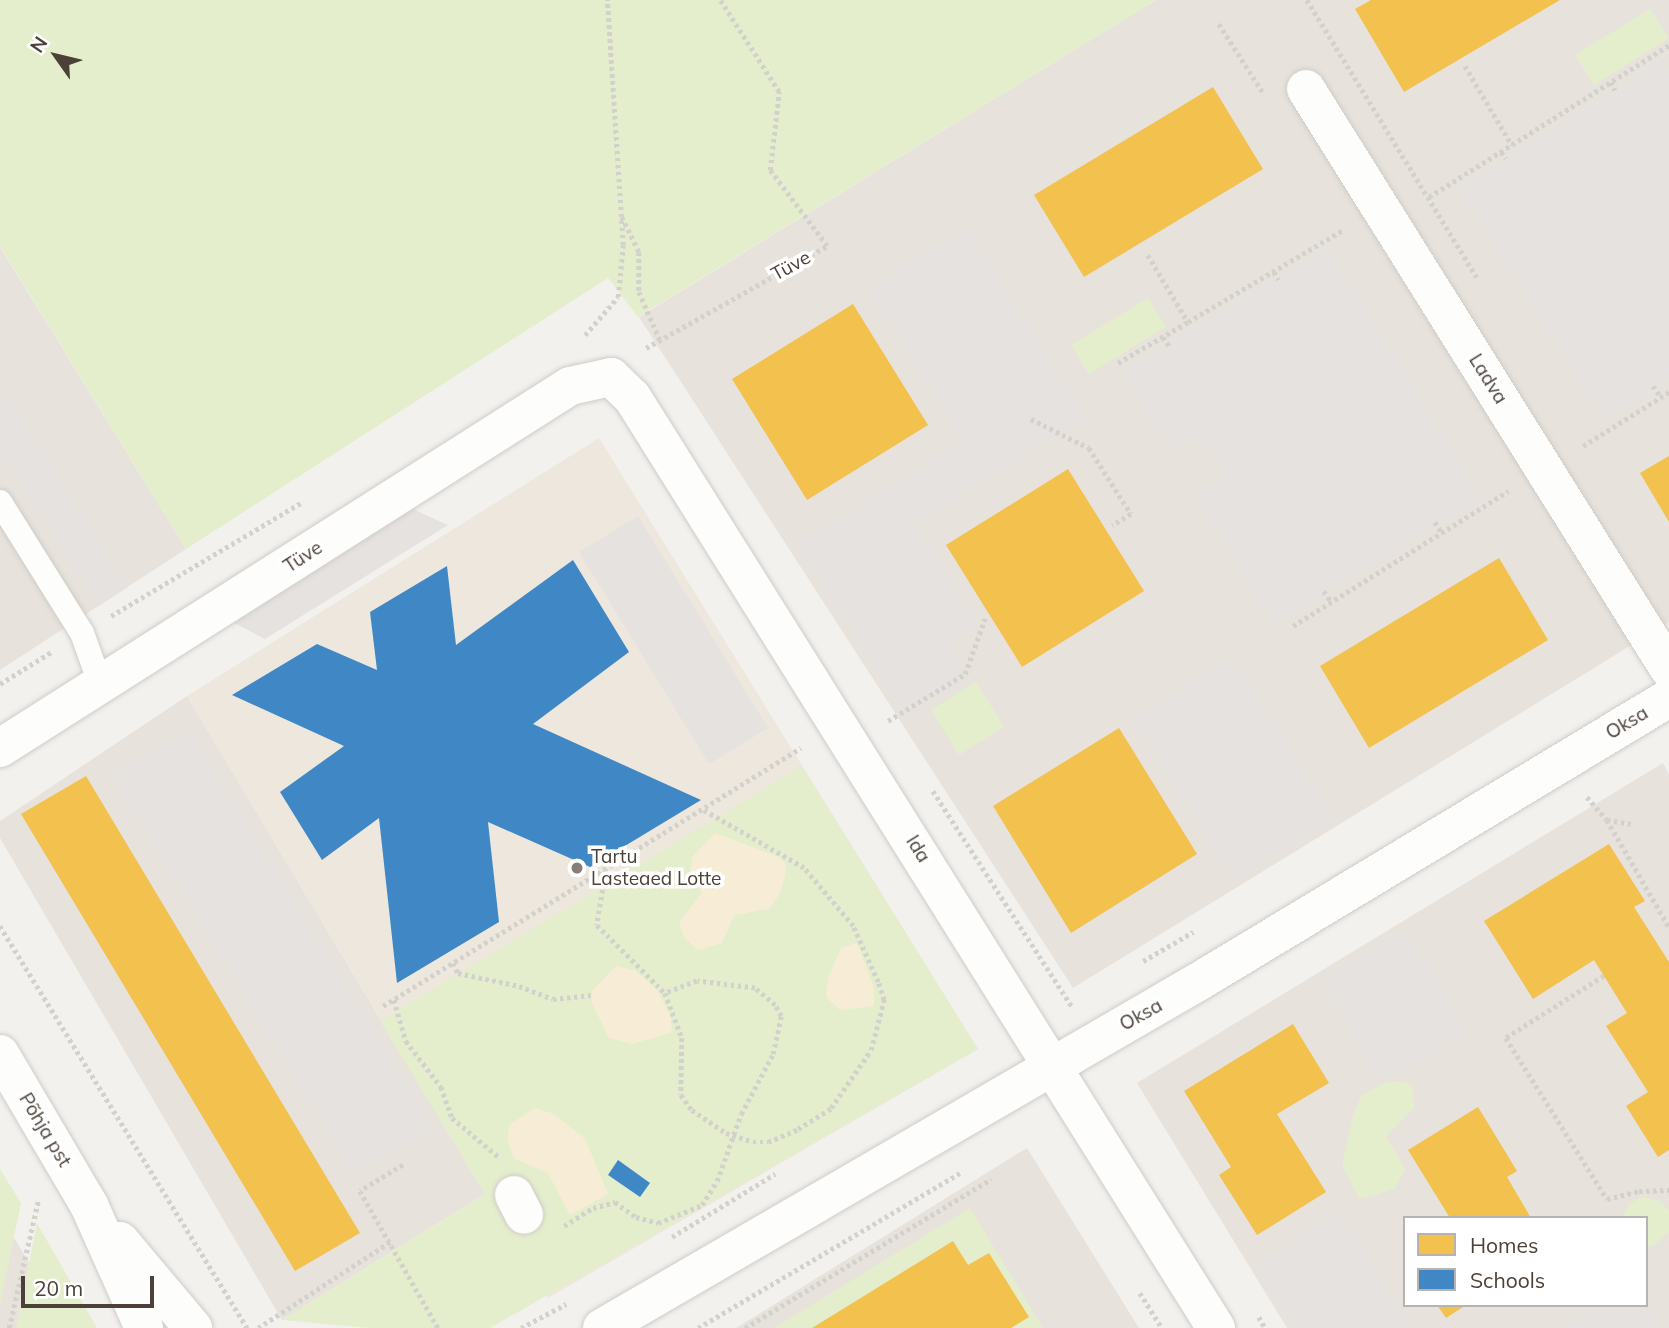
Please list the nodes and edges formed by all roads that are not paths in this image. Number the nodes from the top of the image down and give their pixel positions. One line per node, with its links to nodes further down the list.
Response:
1 (1306, 89): 4 (street, Ladva)
2 (611, 377): 5 (street, Tüve); 9 (street, Ida)
3 (0, 502): 5 (lane)
4 (1669, 669)
5 (101, 686): 7 (street, Tüve)
6 (1669, 698): 9 (street, Oksa)
7 (0, 748)
8 (0, 1054): 10 (street, Põhja pst)
9 (1053, 1065): 11 (street, Oksa); 14 (street, Ida)
10 (89, 1205): 12 (street, Põhja pst); 13 (street, Põhja pst)
11 (606, 1327)
12 (144, 1328)
13 (193, 1328)
14 (1216, 1328)

